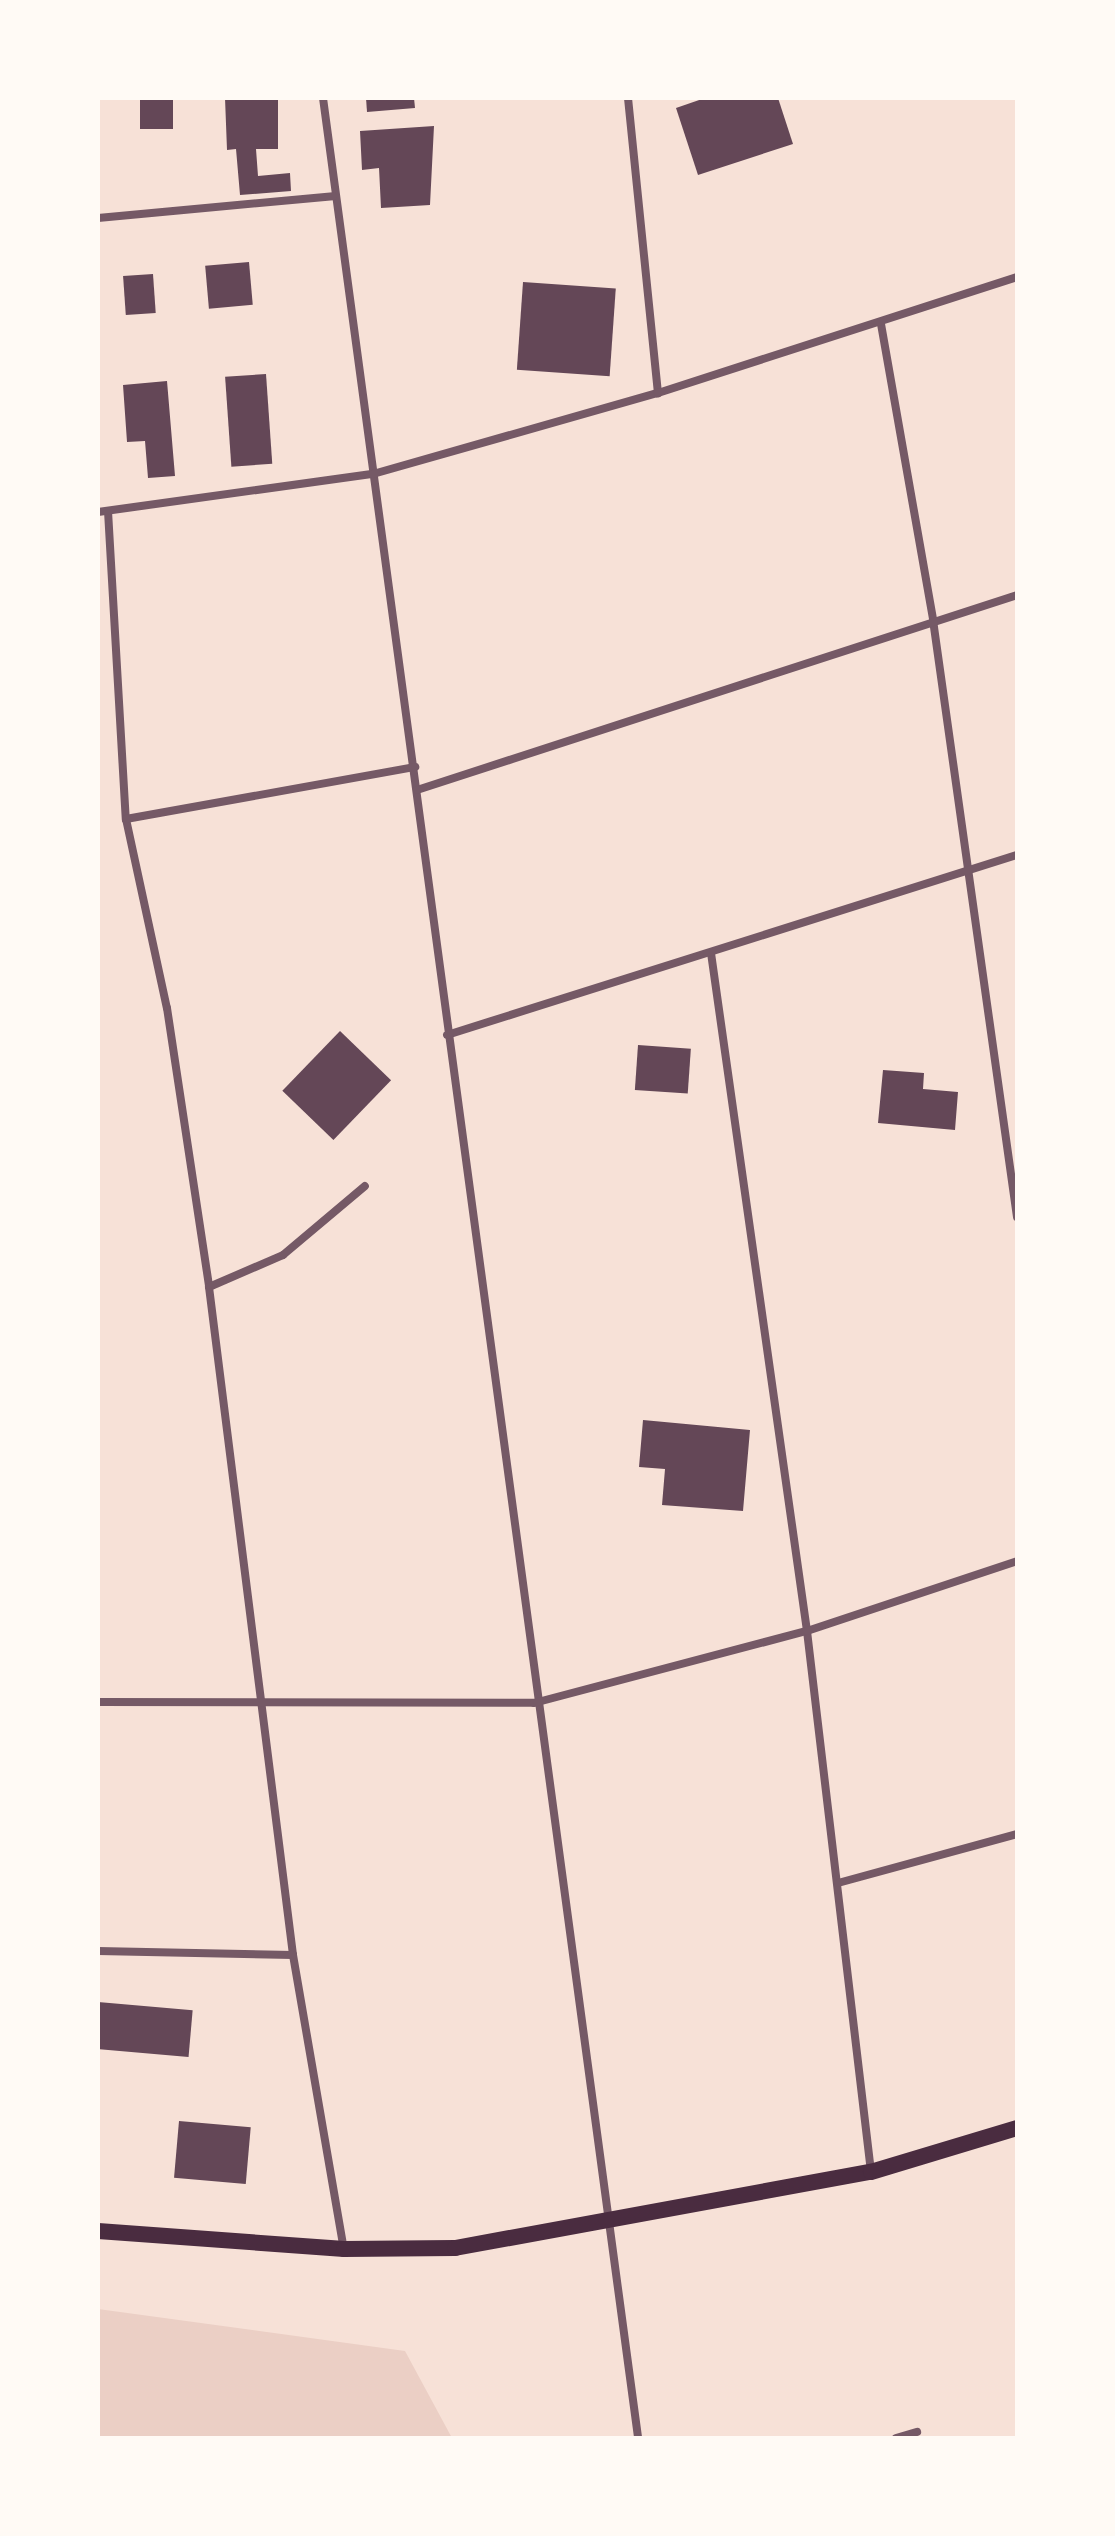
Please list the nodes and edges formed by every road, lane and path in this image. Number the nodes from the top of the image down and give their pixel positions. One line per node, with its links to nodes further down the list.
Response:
1 (323, 98): 3 (street)
2 (628, 98): 7 (street)
3 (333, 196): 4 (street); 8 (street)
4 (98, 218)
5 (1017, 277): 6 (street)
6 (881, 324): 7 (street); 12 (street)
7 (658, 393): 8 (street)
8 (373, 474): 9 (street); 13 (street)
9 (108, 511): 10 (street); 15 (street)
10 (98, 512)
11 (1017, 595): 12 (street)
12 (933, 620): 14 (street); 17 (street)
13 (415, 767): 14 (street); 15 (street)
14 (417, 790): 19 (street)
15 (126, 819): 24 (street)
16 (1017, 855): 17 (street)
17 (970, 870): 18 (street); 21 (street)
18 (711, 953): 19 (street); 26 (street)
19 (447, 1035): 28 (street)
20 (1017, 1130): 21 (street)
21 (1007, 1133): 23 (street)
22 (365, 1186): 24 (street)
23 (1017, 1217)
24 (209, 1287): 29 (street)
25 (1017, 1561): 26 (street)
26 (807, 1631): 28 (street); 31 (street)
27 (98, 1702): 29 (street)
28 (534, 1703): 29 (street); 36 (street)
29 (264, 1704): 33 (street)
30 (1017, 1834): 31 (street)
31 (838, 1883): 35 (street)
32 (98, 1951): 33 (street)
33 (293, 1955): 38 (street)
34 (1017, 2128): 35 (main road)
35 (871, 2172): 36 (main road)
36 (605, 2225): 38 (main road); 40 (street)
37 (98, 2231): 38 (main road)
38 (344, 2249)
39 (917, 2432): 41 (street)
40 (638, 2438)
41 (896, 2438)

